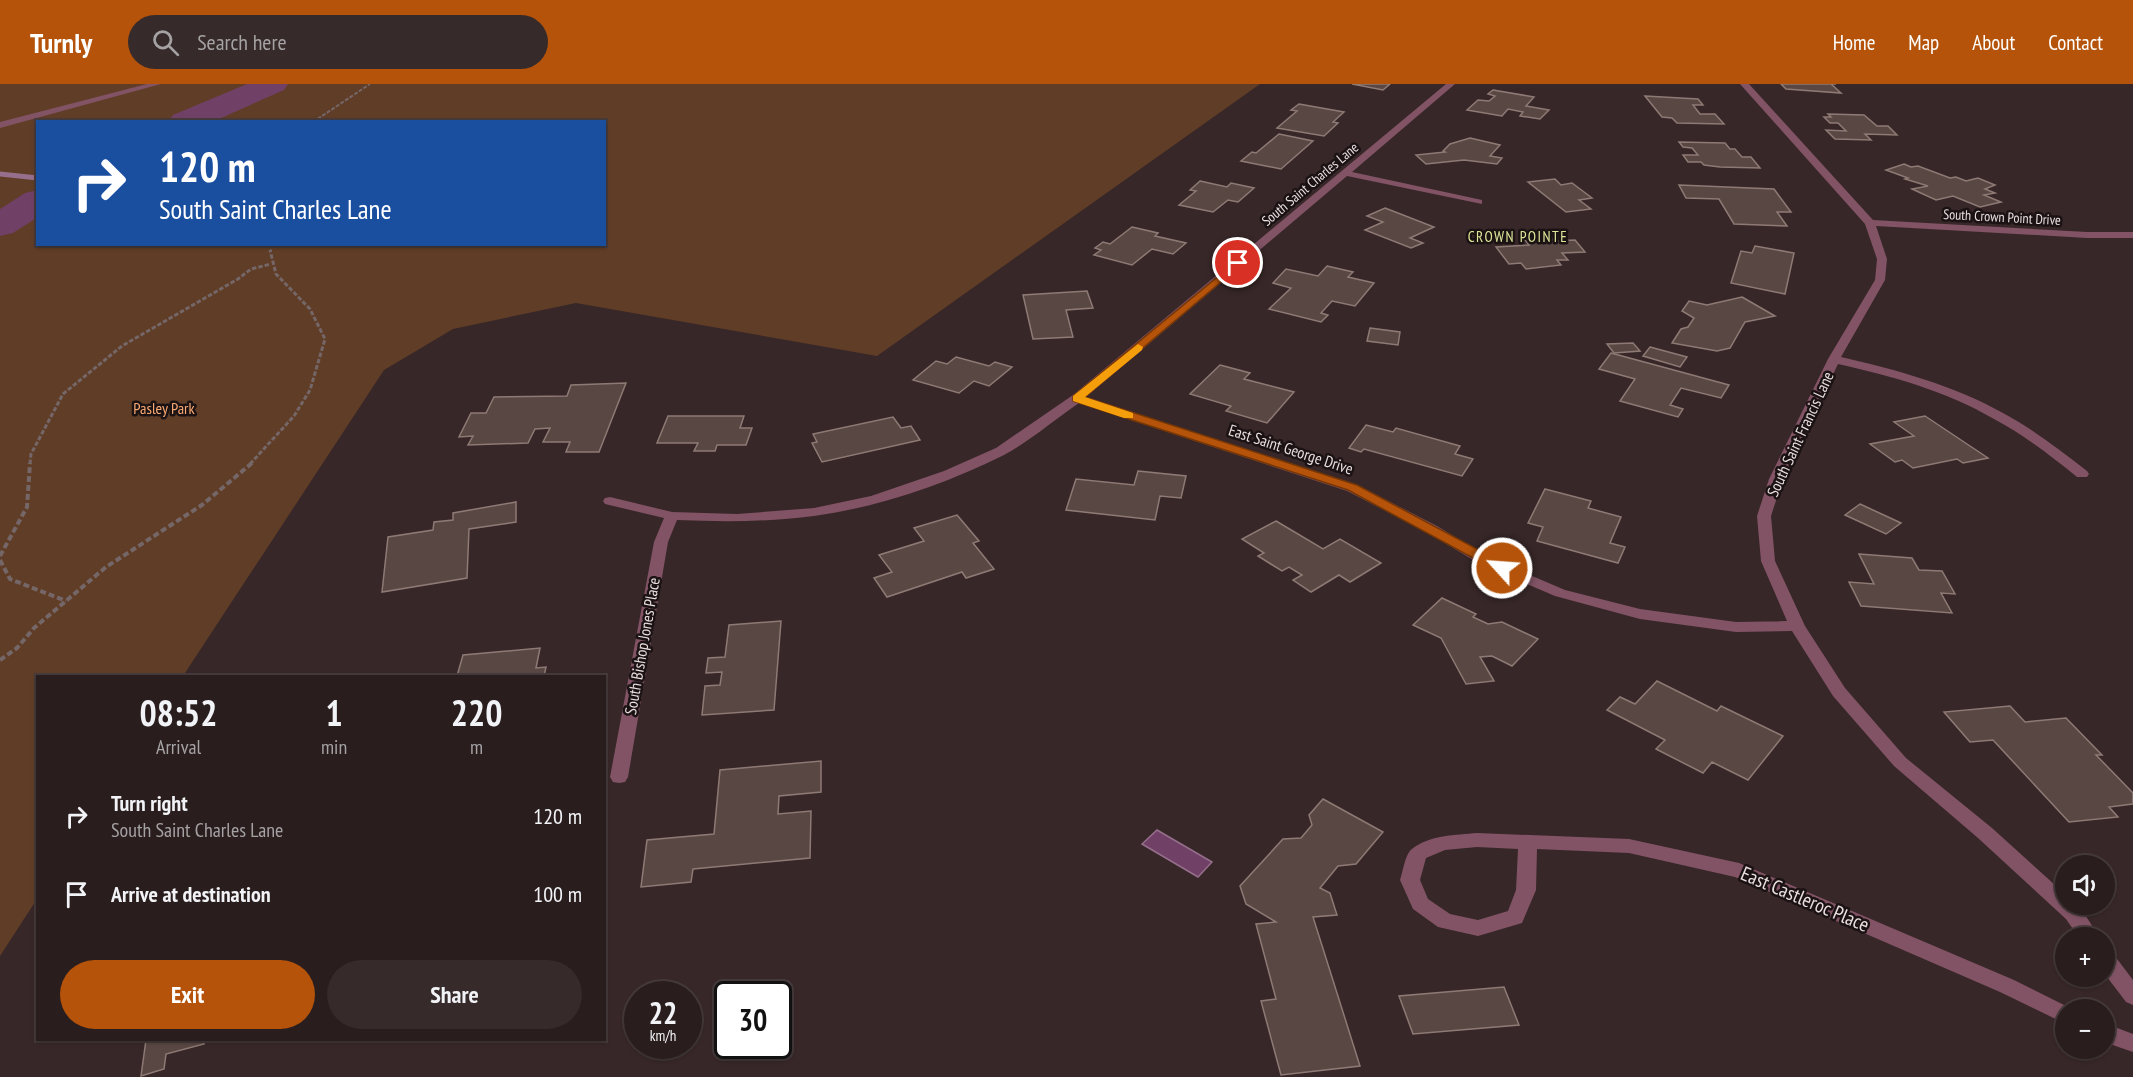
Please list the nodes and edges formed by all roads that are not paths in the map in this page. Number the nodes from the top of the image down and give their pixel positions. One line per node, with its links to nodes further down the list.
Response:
1 (157, 84): 4 (street)
2 (1451, 84): 5 (street, South Saint Charles Lane)
3 (1744, 84): 7 (street, South Saint Francis Lane)
4 (0, 125)
5 (1346, 173): 6 (street); 10 (street, South Saint Charles Lane)
6 (1479, 202)
7 (1870, 223): 8 (street, South Crown Point Drive); 9 (street, South Saint Francis Lane)
8 (2133, 235)
9 (1834, 359): 11 (street); 14 (street, South Saint Francis Lane)
10 (1077, 398): 13 (street, South Saint Charles Lane); 14 (street, East Saint George Drive)
11 (2082, 474)
12 (610, 501): 13 (street, South Saint Charles Lane)
13 (672, 516): 15 (street, South Bishop Jones Place)
14 (1797, 626): 17 (street, South Saint Francis Lane)
15 (619, 777)
16 (1528, 843): 16 (street, East Castleroc Place); 20 (street, East Castleroc Place)
17 (2083, 927)
18 (2115, 972): 19 (street)
19 (2133, 996)
20 (2055, 1010)
21 (2115, 1036): 22 (street)
22 (2133, 1043)

